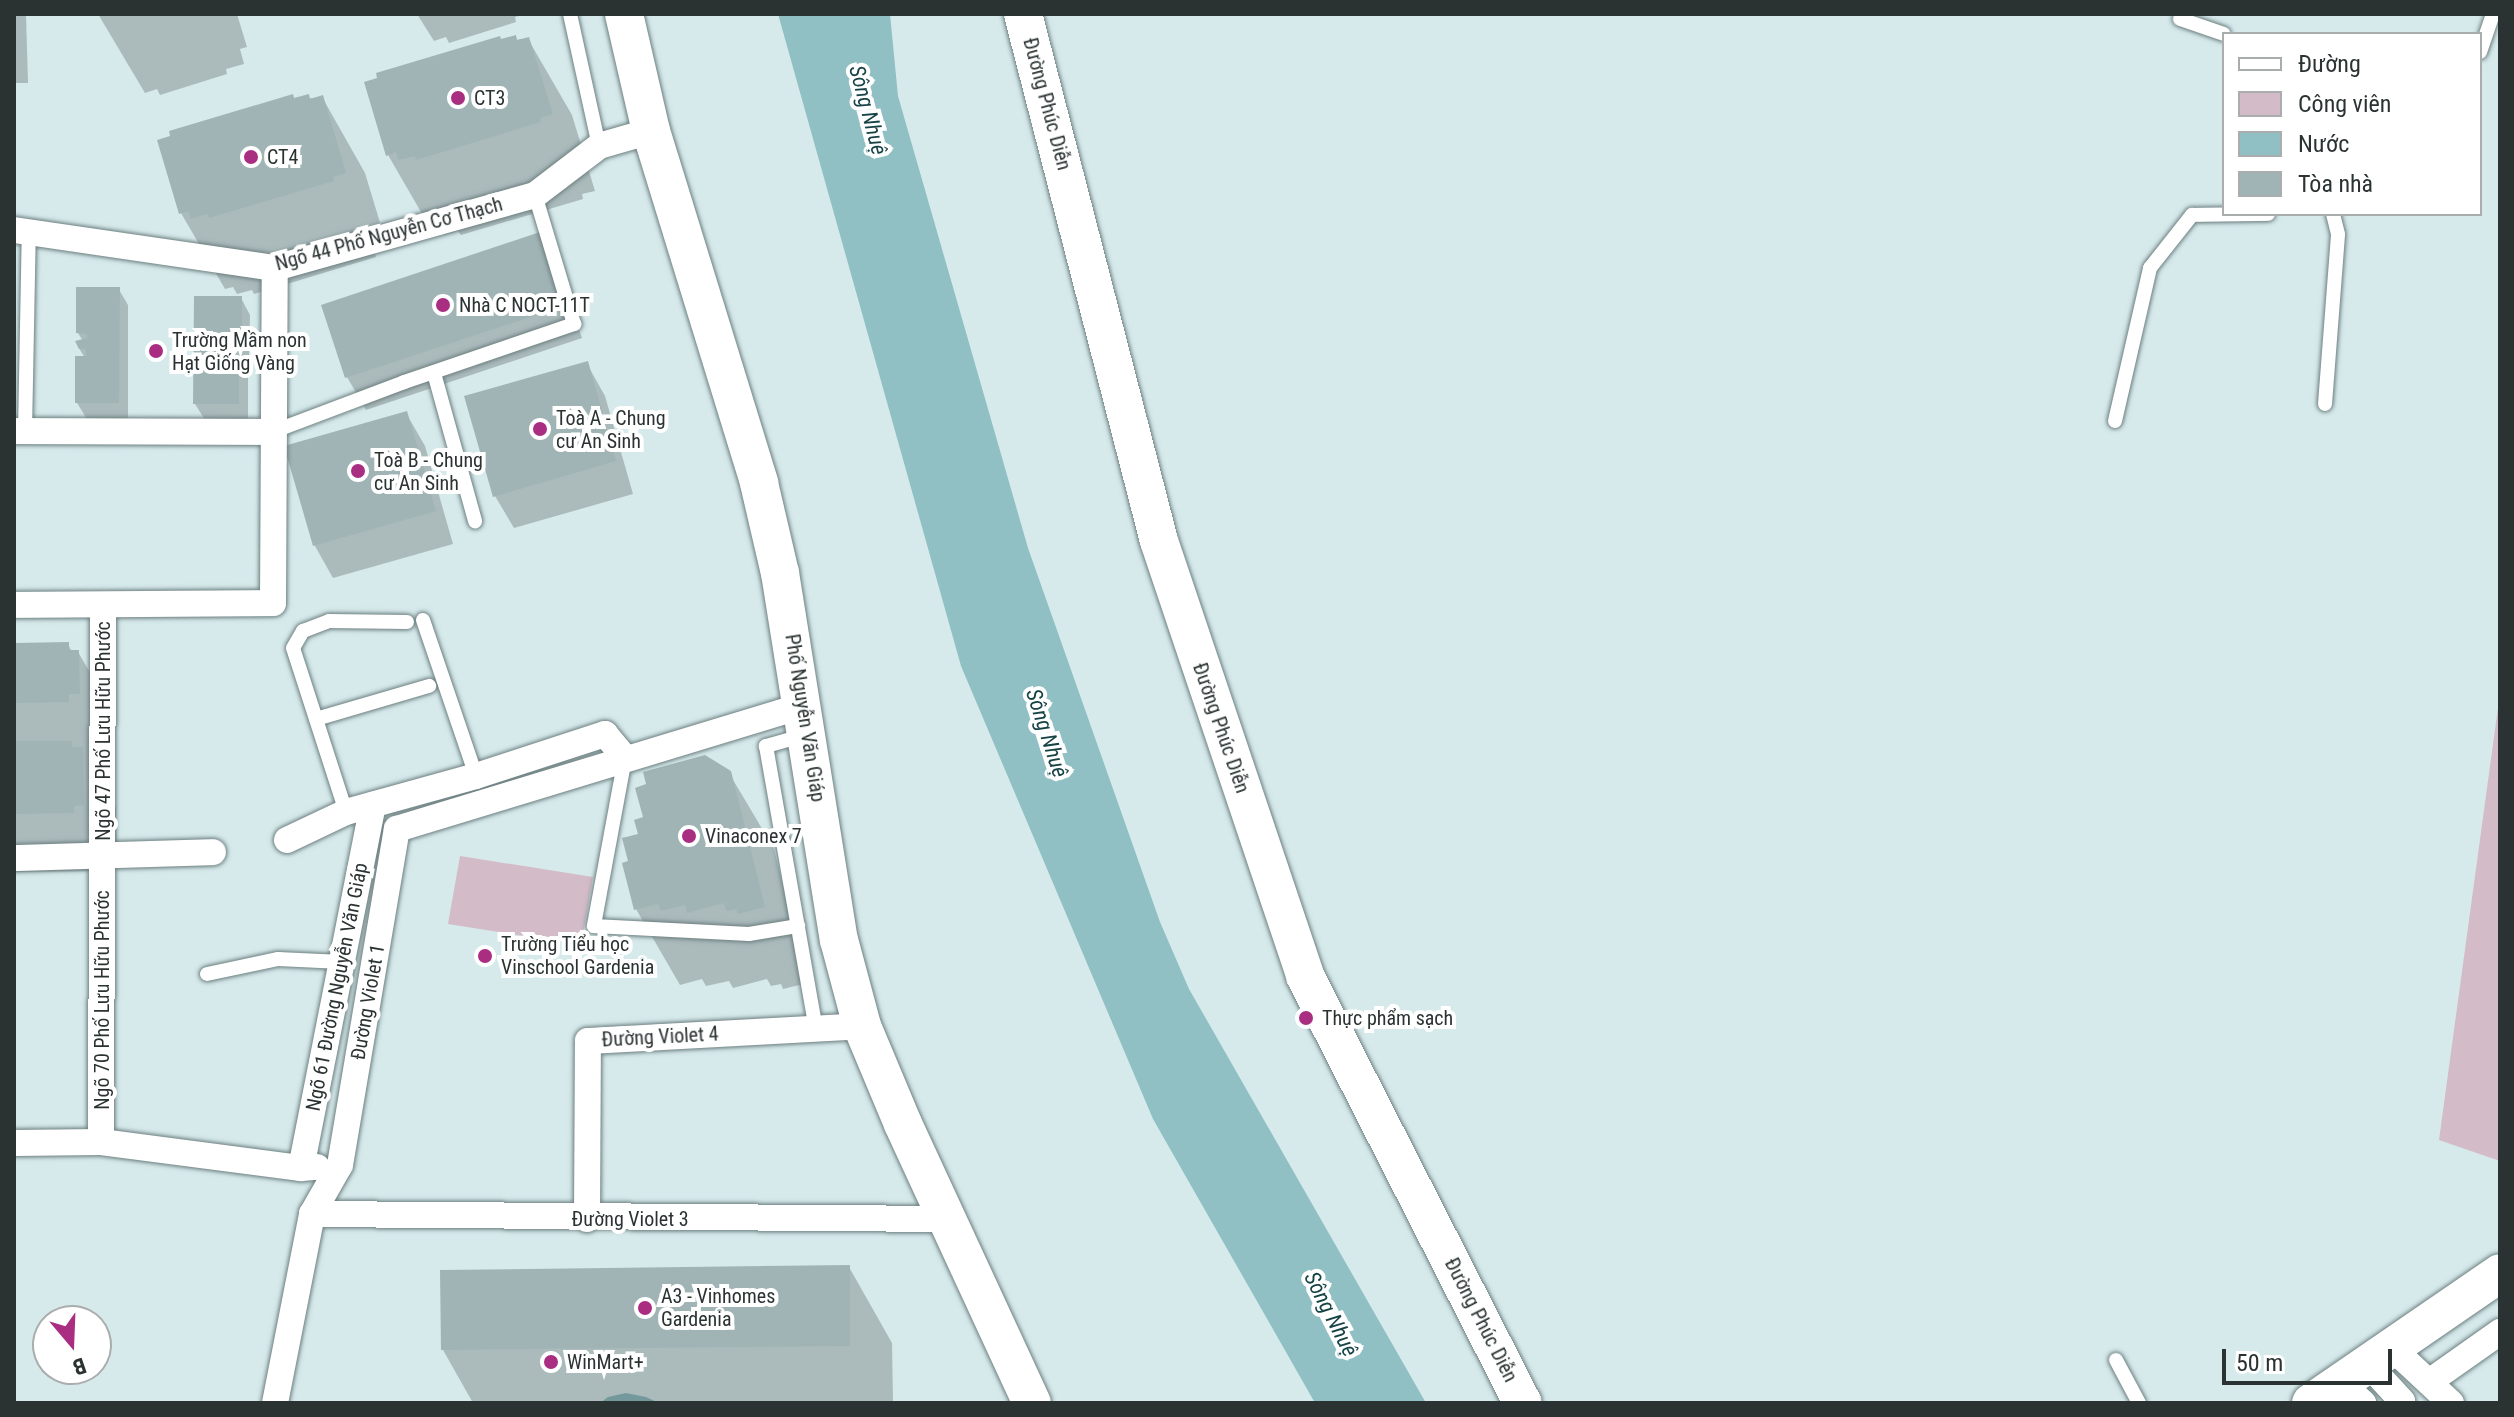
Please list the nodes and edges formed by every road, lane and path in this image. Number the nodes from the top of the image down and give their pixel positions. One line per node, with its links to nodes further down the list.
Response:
1 (570, 14): 9 (lane)
2 (624, 14): 8 (street, Phố Nguyễn Văn Giáp)
3 (1023, 14): 58 (street, Đường Phúc Diễn)
4 (2493, 14): 7 (lane)
5 (2180, 19): 6 (lane)
6 (2222, 33)
7 (2482, 46)
8 (651, 131): 9 (street, Ngõ 44 Phố Nguyễn Cơ Thạch); 28 (street, Phố Nguyễn Văn Giáp)
9 (599, 146): 10 (street, Ngõ 44 Phố Nguyễn Cơ Thạch)
10 (535, 195): 14 (street, Ngõ 44 Phố Nguyễn Cơ Thạch); 15 (lane)
11 (2222, 215): 17 (lane)
12 (2334, 216): 16 (lane)
13 (22, 230): 14 (street, Ngõ 44 Phố Nguyễn Cơ Thạch); 18 (lane)
14 (275, 268): 19 (street)
15 (434, 373): 19 (lane); 20 (lane)
16 (2325, 404)
17 (2115, 421)
18 (19, 431): 19 (street)
19 (272, 432): 22 (street)
20 (475, 521)
21 (14, 605): 22 (street)
22 (103, 605): 37 (street, Ngõ 47 Phố Lưu Hữu Phước)
23 (423, 620): 31 (lane)
24 (407, 622): 27 (lane)
25 (429, 686): 27 (lane)
26 (754, 718): 28 (street); 29 (lane); 30 (street)
27 (316, 719): 33 (lane)
28 (806, 719): 29 (lane); 41 (street, Phố Nguyễn Văn Giáp)
29 (766, 746): 38 (lane)
30 (625, 758): 31 (street); 38 (lane); 45 (street, Đường Violet 1)
31 (476, 776): 32 (street)
32 (373, 805): 33 (street); 39 (street, Ngõ 61 Đường Nguyễn Văn Giáp)
33 (346, 812): 34 (street)
34 (287, 840)
35 (213, 852): 37 (street)
36 (14, 858): 37 (street)
37 (103, 858): 43 (street, Ngõ 70 Phố Lưu Hữu Phước)
38 (798, 926): 42 (lane)
39 (342, 962): 40 (lane); 46 (street, Ngõ 61 Đường Nguyễn Văn Giáp)
40 (207, 974)
41 (862, 1026): 42 (street, Đường Violet 4); 49 (street, Phố Nguyễn Văn Giáp)
42 (816, 1029): 48 (street, Đường Violet 4)
43 (101, 1142): 44 (street); 46 (street)
44 (14, 1143)
45 (340, 1165): 46 (street); 47 (street, Đường Violet 1)
46 (301, 1168)
47 (312, 1214): 48 (street, Đường Violet 3); 56 (street, Đường Violet 1)
48 (587, 1219): 49 (street, Đường Violet 3)
49 (947, 1219): 57 (street, Phố Nguyễn Văn Giáp)
50 (2500, 1273): 53 (street)
51 (2500, 1332): 54 (street)
52 (2116, 1360): 59 (lane)
53 (2355, 1380): 54 (street); 55 (street)
54 (2429, 1382): 60 (street)
55 (2402, 1401)
56 (275, 1403)
57 (1032, 1403)
58 (1523, 1403)
59 (2139, 1403)
60 (2451, 1403)

